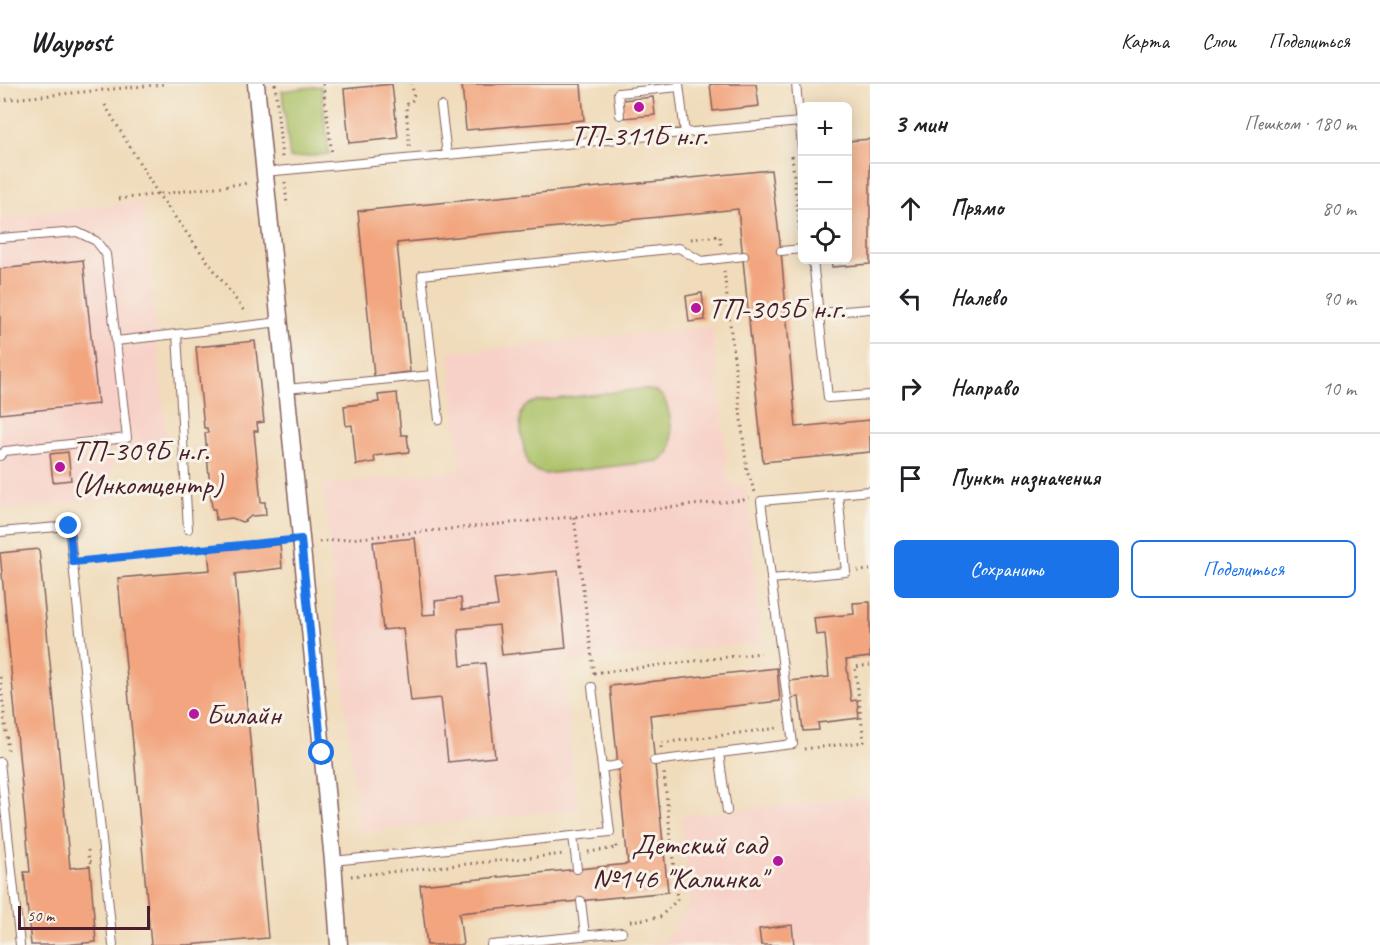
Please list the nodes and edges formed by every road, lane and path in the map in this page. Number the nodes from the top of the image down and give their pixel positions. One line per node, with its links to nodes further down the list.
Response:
1 (165, 84): 7 (path)
2 (256, 84): 17 (street)
3 (323, 84): 16 (path)
4 (412, 84): 14 (path)
5 (796, 84): 8 (lane)
6 (679, 86): 11 (lane); 13 (lane)
7 (0, 100)
8 (798, 103)
9 (105, 105): 18 (path)
10 (441, 106): 15 (lane)
11 (620, 115)
12 (798, 122): 13 (lane)
13 (685, 134): 15 (lane)
14 (410, 152)
15 (447, 155): 17 (lane)
16 (332, 159)
17 (265, 176): 18 (path); 29 (street)
18 (158, 194): 19 (path); 30 (path)
19 (119, 199)
20 (0, 238): 32 (lane)
21 (684, 240): 25 (path)
22 (798, 249): 23 (lane)
23 (781, 251)
24 (744, 256): 25 (lane)
25 (722, 259): 33 (lane); 43 (path)
26 (813, 264): 28 (lane)
27 (870, 309): 28 (lane)
28 (819, 313): 35 (lane)
29 (280, 322): 30 (lane); 34 (street)
30 (260, 325): 31 (lane)
31 (177, 334): 32 (lane); 40 (lane)
32 (116, 341): 37 (lane)
33 (433, 375): 34 (lane); 36 (lane)
34 (286, 389): 42 (street)
35 (870, 395)
36 (439, 420)
37 (0, 456)
38 (870, 491): 39 (lane)
39 (838, 494): 45 (lane); 45 (lane)
40 (188, 530)
41 (0, 532): 44 (lane)
42 (301, 539): 44 (path); 60 (street)
43 (319, 542)
44 (73, 562): 69 (lane)
45 (771, 579): 50 (lane)
46 (761, 653): 48 (path)
47 (870, 665): 51 (path)
48 (594, 673)
49 (592, 687): 56 (lane)
50 (790, 726): 52 (lane); 53 (path)
51 (800, 750)
52 (719, 753): 53 (lane); 57 (lane)
53 (658, 761): 64 (path)
54 (0, 762): 68 (lane)
55 (618, 765): 56 (lane)
56 (602, 768): 58 (lane)
57 (727, 811)
58 (573, 836): 59 (lane); 60 (lane)
59 (575, 853): 61 (lane); 62 (path)
60 (333, 861): 70 (street)
61 (577, 869)
62 (351, 876)
63 (581, 901): 66 (lane)
64 (629, 921)
65 (622, 932): 66 (lane)
66 (585, 935): 67 (lane)
67 (544, 942): 71 (lane)
68 (20, 945)
69 (113, 945)
70 (339, 945)
71 (491, 945)

